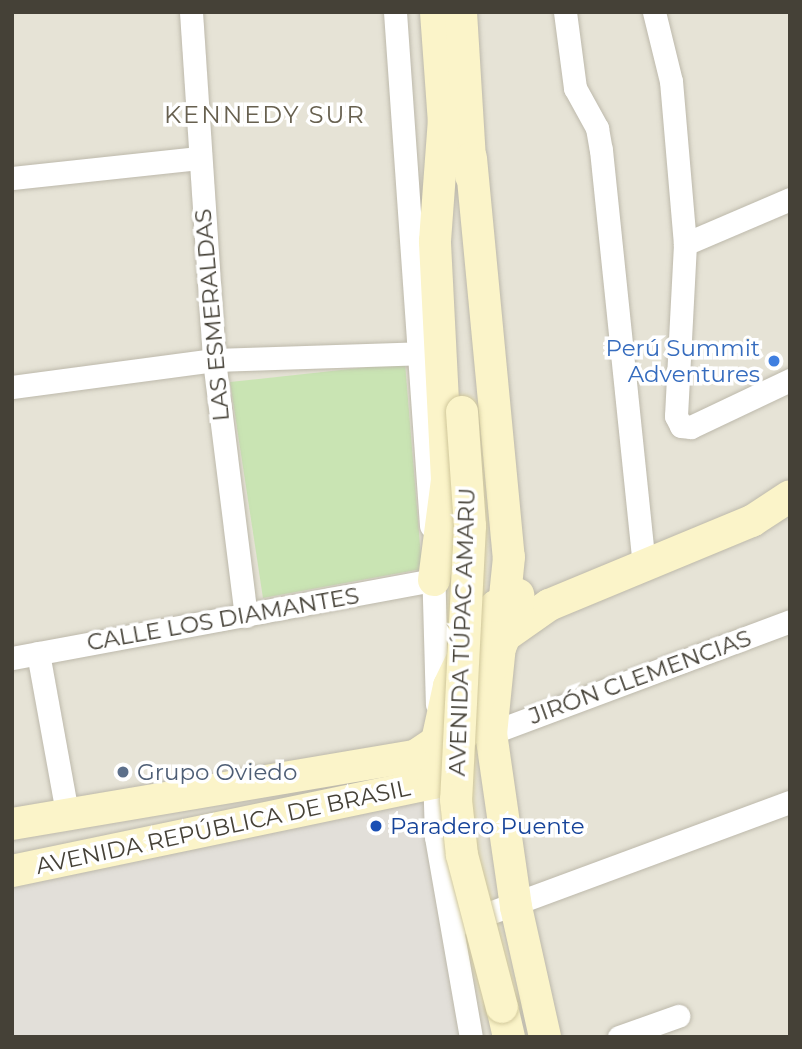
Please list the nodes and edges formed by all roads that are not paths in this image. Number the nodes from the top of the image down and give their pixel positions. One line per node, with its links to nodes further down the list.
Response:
1 (191, 12): 8 (street, LAS ESMERALDAS)
2 (396, 12): 13 (street, AVENIDA TÚPAC AMARU)
3 (436, 12): 7 (main road)
4 (461, 12): 9 (main road)
5 (565, 12): 20 (street)
6 (653, 12): 12 (street)
7 (444, 118): 17 (main road); 22 (main road)
8 (199, 158): 10 (street); 14 (street, LAS ESMERALDAS)
9 (471, 158): 17 (main road); 19 (main road)
10 (12, 178)
11 (790, 199): 12 (street)
12 (685, 244): 15 (street)
13 (420, 353): 14 (street); 22 (street, AVENIDA TÚPAC AMARU)
14 (214, 360): 16 (street); 25 (street, LAS ESMERALDAS)
15 (790, 380)
16 (12, 387)
17 (470, 412): 41 (main road)
18 (790, 496): 20 (main road)
19 (509, 556): 23 (main road); 24 (main road)
20 (644, 564): 21 (main road)
21 (601, 579): 23 (main road); 27 (main road)
22 (434, 580): 25 (street, CALLE LOS DIAMANTES); 31 (street, AVENIDA TÚPAC AMARU)
23 (566, 586): 24 (main road)
24 (507, 597): 27 (main road); 31 (main road)
25 (246, 616): 28 (street, CALLE LOS DIAMANTES)
26 (790, 621): 30 (street, JIRÓN CLEMENCIAS)
27 (505, 636): 30 (main road); 32 (main road)
28 (38, 653): 29 (street, CALLE LOS DIAMANTES); 35 (street)
29 (12, 659)
30 (491, 733): 39 (main road)
31 (426, 749): 32 (street, AVENIDA TÚPAC AMARU); 34 (main road, AVENIDA REPÚBLICA DE BRASIL)
32 (433, 783): 37 (main road, AVENIDA REPÚBLICA DE BRASIL); 40 (street, AVENIDA TÚPAC AMARU)
33 (790, 802): 39 (street)
34 (106, 806): 35 (main road, AVENIDA REPÚBLICA DE BRASIL); 37 (main road)
35 (67, 813): 36 (main road, AVENIDA REPÚBLICA DE BRASIL)
36 (12, 824)
37 (113, 851): 38 (main road, AVENIDA REPÚBLICA DE BRASIL)
38 (12, 871)
39 (516, 907): 40 (street); 45 (main road)
40 (452, 926): 43 (street, AVENIDA TÚPAC AMARU)
41 (509, 1015): 44 (main road)
42 (678, 1016): 46 (street)
43 (471, 1037)
44 (525, 1037)
45 (545, 1037)
46 (619, 1037)

